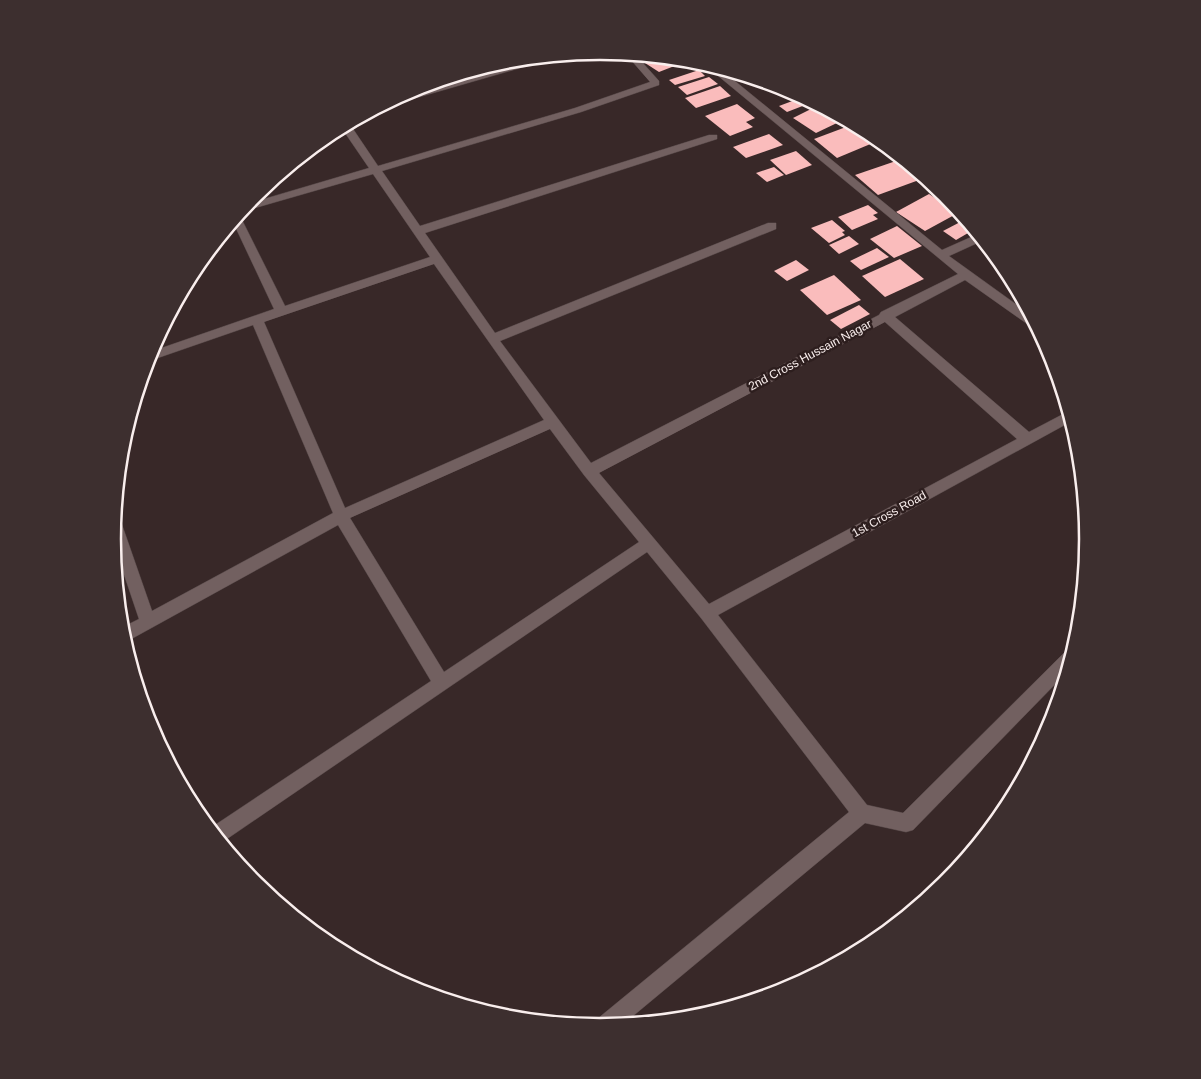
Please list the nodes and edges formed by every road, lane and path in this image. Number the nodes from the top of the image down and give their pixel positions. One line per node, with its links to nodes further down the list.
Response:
1 (636, 61): 7 (street)
2 (514, 68): 4 (street)
3 (723, 75): 13 (street)
4 (427, 92)
5 (349, 131): 7 (street)
6 (713, 137): 11 (street)
7 (376, 170): 8 (street); 11 (street)
8 (256, 205)
9 (239, 224): 16 (street)
10 (772, 226): 20 (street)
11 (418, 231): 14 (street)
12 (975, 240): 13 (street)
13 (941, 255): 15 (street)
14 (437, 259): 16 (street); 20 (street)
15 (966, 274): 17 (street, 2nd Cross Hussain Nagar); 18 (street)
16 (281, 311): 19 (street)
17 (885, 315): 24 (street); 25 (street, 2nd Cross Hussain Nagar)
18 (1025, 316)
19 (256, 319): 21 (street); 26 (street)
20 (492, 339): 23 (street)
21 (158, 353)
22 (1065, 419): 24 (street, 1st Cross Road)
23 (552, 422): 25 (street); 26 (street)
24 (1027, 439): 29 (street, 1st Cross Road)
25 (589, 471): 28 (street)
26 (341, 516): 30 (street); 33 (street)
27 (121, 543): 30 (street)
28 (647, 544): 29 (street); 33 (street)
29 (707, 613): 34 (street)
30 (148, 622): 31 (street)
31 (130, 632)
32 (1064, 664): 34 (street)
33 (441, 683): 35 (street)
34 (862, 812): 36 (street)
35 (221, 832)
36 (614, 1019)

